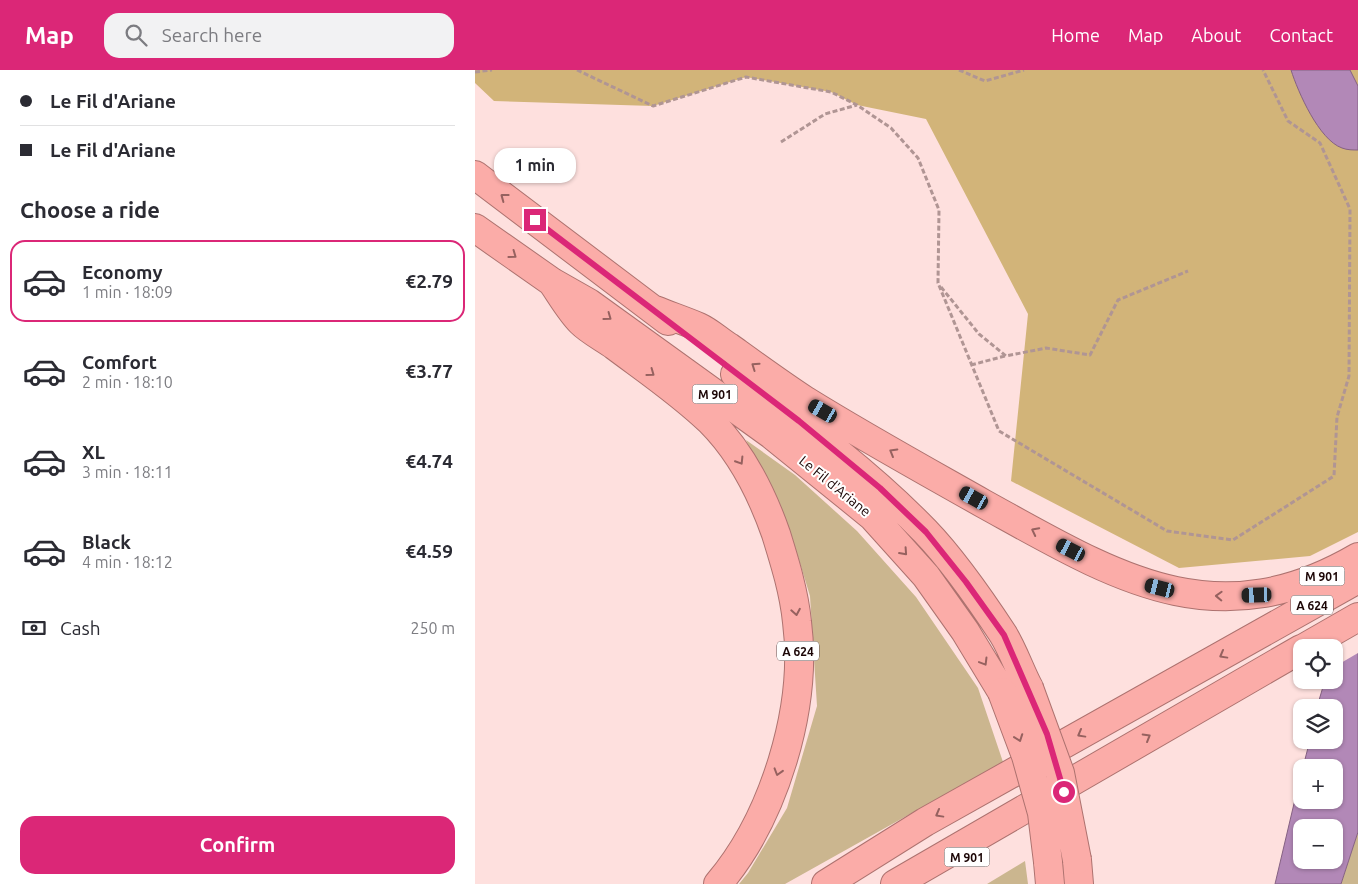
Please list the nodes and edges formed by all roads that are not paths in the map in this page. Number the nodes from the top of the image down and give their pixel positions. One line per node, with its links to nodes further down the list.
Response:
1 (475, 175): 4 (highway, Le Fil d'Ariane / M 901, one-way to 1)
2 (475, 228): 3 (highway, Le Fil d'Ariane / M 901, one-way to 3)
3 (552, 282): 12 (highway, Le Fil d'Ariane / M 901, one-way to 12, bridge); 13 (highway, A 624, one-way to 13)
4 (655, 310): 5 (highway, M 901, one-way to 4); 11 (highway, Le Fil d'Ariane / M 901, bridge)
5 (1358, 557)
6 (1358, 578): 14 (highway, A 624, one-way to 14)
7 (1358, 617): 8 (highway, A 624)
8 (1319, 639)
9 (1293, 653): 10 (highway, A 624, one-way to 9)
10 (999, 822): 15 (highway, A 624); 16 (highway, M 901)
11 (1078, 872)
12 (1049, 873)
13 (718, 884)
14 (826, 884)
15 (895, 884)
16 (929, 884)

